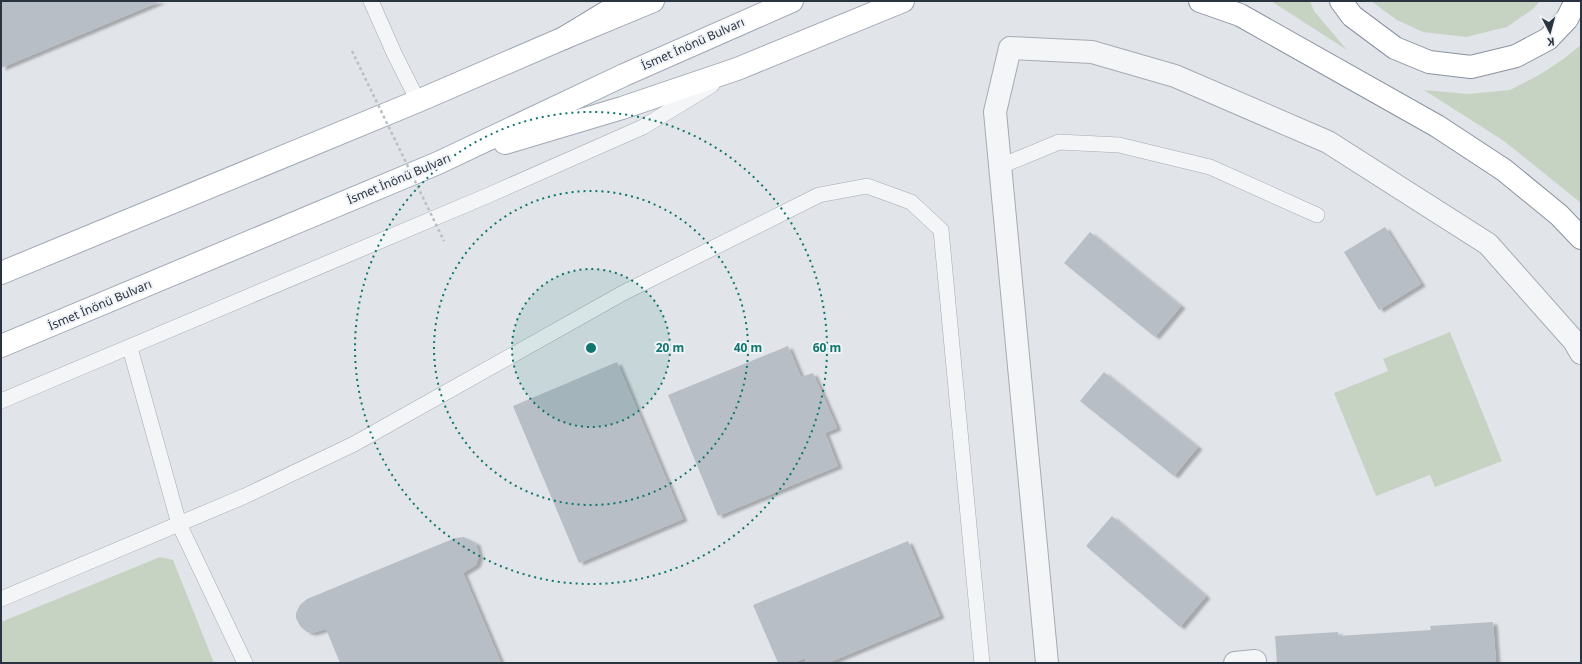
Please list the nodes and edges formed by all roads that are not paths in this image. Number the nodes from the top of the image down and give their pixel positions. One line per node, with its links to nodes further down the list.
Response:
1 (371, 1): 11 (lane)
2 (625, 1): 9 (main road)
3 (653, 1): 9 (main road)
4 (792, 1): 12 (main road, İsmet İnönü Bulvarı)
5 (903, 1): 10 (main road)
6 (1200, 1): 15 (main road)
7 (1341, 1): 8 (main road)
8 (1576, 1)
9 (564, 38): 11 (main road)
10 (737, 69): 12 (main road); 18 (lane)
11 (418, 101): 16 (main road)
12 (438, 163): 17 (main road, İsmet İnönü Bulvarı)
13 (1001, 166): 14 (lane); 19 (street); 25 (street)
14 (1317, 215)
15 (1581, 238)
16 (1, 273)
17 (1, 346)
18 (130, 348): 20 (lane); 21 (lane)
19 (1581, 353)
20 (1, 402)
21 (178, 524): 22 (lane); 23 (lane); 24 (lane)
22 (1, 599)
23 (245, 663)
24 (982, 663)
25 (1047, 663)
26 (1235, 663): 27 (street)
27 (1255, 663)

